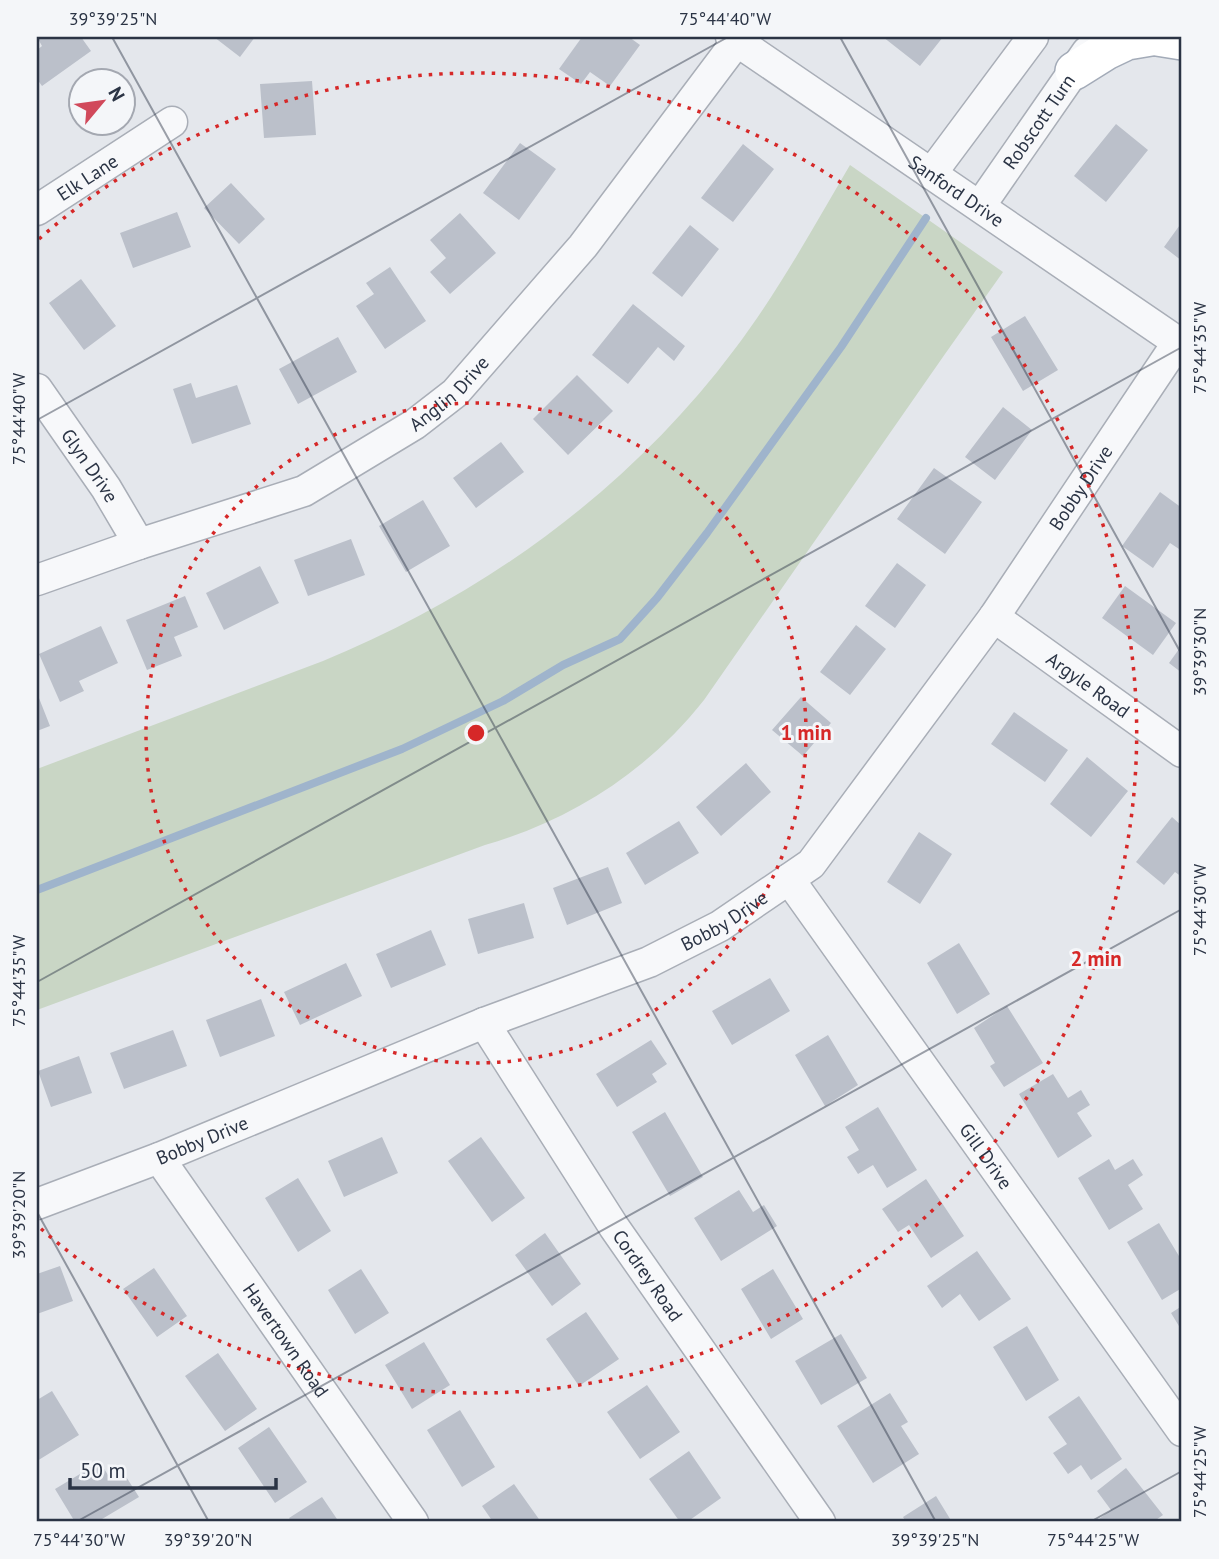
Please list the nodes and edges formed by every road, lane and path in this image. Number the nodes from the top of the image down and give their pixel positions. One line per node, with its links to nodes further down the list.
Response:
1 (1033, 37): 9 (street)
2 (1098, 37): 7 (street, Robscott Turn)
3 (1151, 37): 7 (main road)
4 (1157, 37): 6 (main road)
5 (734, 39): 9 (street, Sanford Drive); 14 (street, Anglin Drive)
6 (1182, 41)
7 (1074, 71): 10 (street, Robscott Turn)
8 (172, 122): 11 (street, Elk Lane)
9 (931, 174): 10 (street, Sanford Drive)
10 (980, 206): 12 (street, Sanford Drive)
11 (37, 210)
12 (1180, 343): 16 (street, Bobby Drive)
13 (37, 389): 14 (street, Glyn Drive)
14 (139, 544): 15 (street, Anglin Drive)
15 (37, 580)
16 (994, 617): 17 (street, Argyle Road); 18 (street, Bobby Drive)
17 (1182, 752)
18 (789, 879): 19 (street, Bobby Drive); 22 (street, Gill Drive)
19 (484, 1023): 20 (street, Bobby Drive); 24 (street, Cordrey Road)
20 (159, 1158): 21 (street, Bobby Drive); 23 (street, Havertown Road)
21 (37, 1204)
22 (1182, 1431)
23 (413, 1522)
24 (820, 1522)

